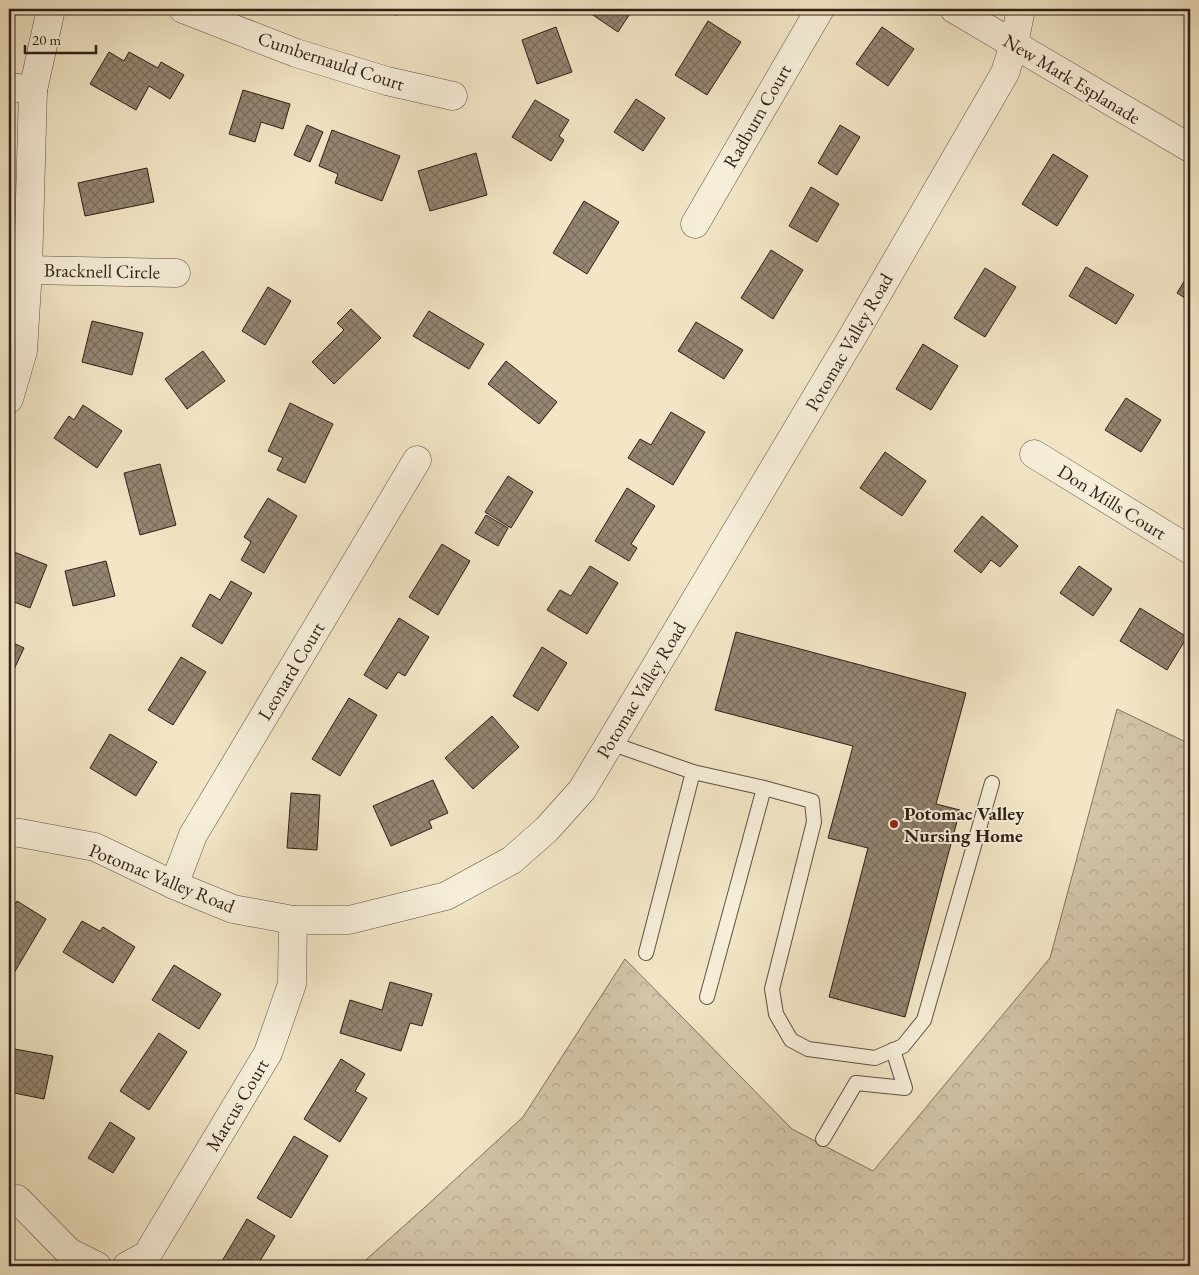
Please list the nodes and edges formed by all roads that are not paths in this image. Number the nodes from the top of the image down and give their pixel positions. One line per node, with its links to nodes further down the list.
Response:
1 (51, 9): 7 (street)
2 (183, 9): 8 (street, Cumbernauld Court)
3 (820, 9): 10 (street, Radburn Court)
4 (954, 9): 6 (street, New Mark Esplanade)
5 (1021, 9): 6 (street, Potomac Valley Road)
6 (1014, 44): 9 (street, New Mark Esplanade); 17 (street, Potomac Valley Road)
7 (21, 89): 11 (street)
8 (453, 96)
9 (1190, 148)
10 (695, 224)
11 (28, 270): 12 (street, Bracknell Circle); 13 (street)
12 (176, 273)
13 (9, 396)
14 (1034, 454): 16 (street, Don Mills Court)
15 (417, 460): 22 (street, Leonard Court)
16 (1190, 550)
17 (610, 743): 18 (lane); 23 (street, Potomac Valley Road)
18 (693, 772): 20 (lane); 24 (lane)
19 (992, 783): 26 (lane)
20 (764, 788): 25 (lane); 26 (lane)
21 (9, 832): 22 (street, Potomac Valley Road)
22 (174, 885): 23 (street, Potomac Valley Road)
23 (293, 920): 30 (street, Marcus Court)
24 (646, 952)
25 (707, 997)
26 (893, 1050): 27 (lane)
27 (823, 1139)
28 (17, 1199): 29 (street)
29 (97, 1266)
30 (127, 1266)

